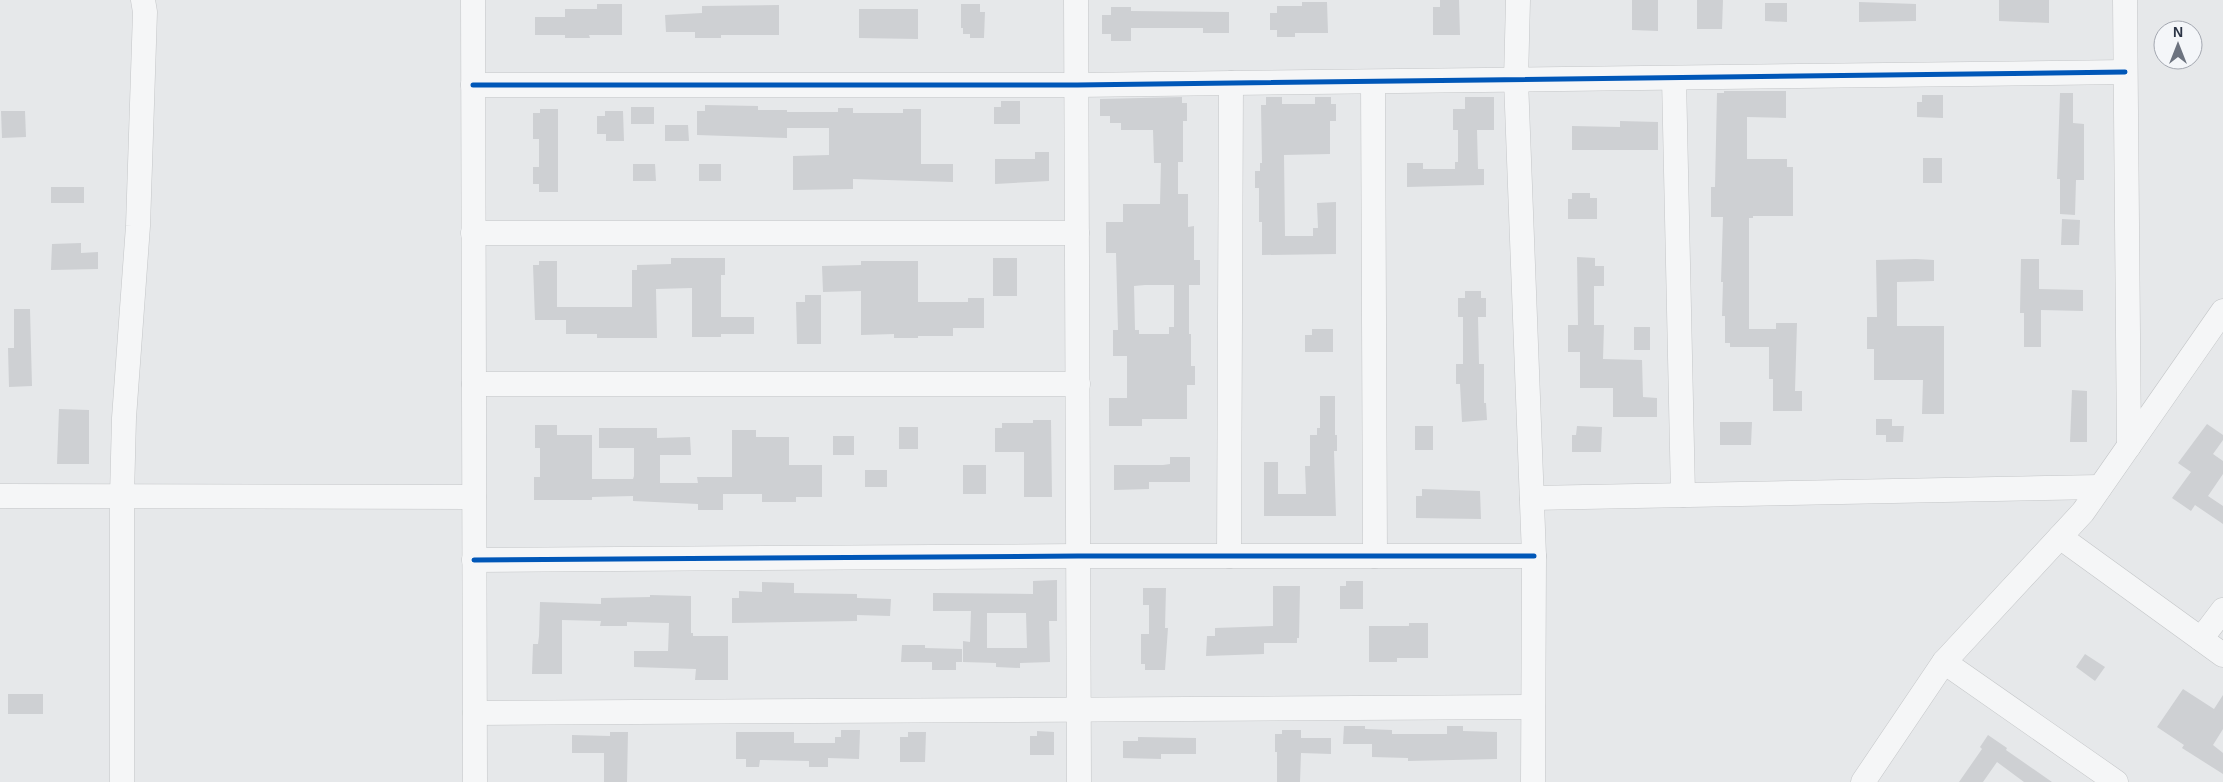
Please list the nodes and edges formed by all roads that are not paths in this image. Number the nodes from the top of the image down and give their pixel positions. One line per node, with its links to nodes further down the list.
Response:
1 (143, 0): 22 (street)
2 (473, 0): 11 (street)
3 (1076, 0): 12 (street)
4 (1518, 0): 8 (street)
5 (2125, 0): 6 (street)
6 (2126, 72): 7 (street); 18 (street)
7 (1674, 78): 8 (street); 20 (street)
8 (1516, 80): 9 (street); 24 (street)
9 (1373, 82): 10 (street); 28 (street)
10 (1231, 83): 12 (street); 27 (street)
11 (473, 85): 12 (street); 13 (street)
12 (1077, 85): 14 (street)
13 (473, 233): 14 (street); 16 (street)
14 (1077, 233): 17 (street)
15 (2223, 311): 18 (street)
16 (474, 384): 17 (street); 23 (street)
17 (1078, 384): 26 (street)
18 (2129, 446): 19 (street)
19 (2100, 488): 20 (street); 25 (street)
20 (1684, 495): 24 (street)
21 (0, 496): 22 (street)
22 (122, 496): 23 (street); 38 (street)
23 (474, 497): 30 (street)
24 (1532, 498): 29 (street)
25 (2060, 537): 32 (street); 34 (street)
26 (1078, 556): 27 (street); 30 (street); 36 (street)
27 (1228, 556): 28 (street)
28 (1375, 556): 29 (street)
29 (1534, 556): 35 (street)
30 (474, 560): 37 (street)
31 (2223, 610): 32 (street)
32 (2201, 639): 33 (street)
33 (2223, 655)
34 (1944, 662): 42 (street); 43 (street)
35 (1533, 707): 36 (street); 41 (street)
36 (1079, 710): 37 (street); 40 (street)
37 (475, 713): 39 (street)
38 (122, 782)
39 (475, 782)
40 (1079, 782)
41 (1533, 782)
42 (1863, 782)
43 (2116, 782)

